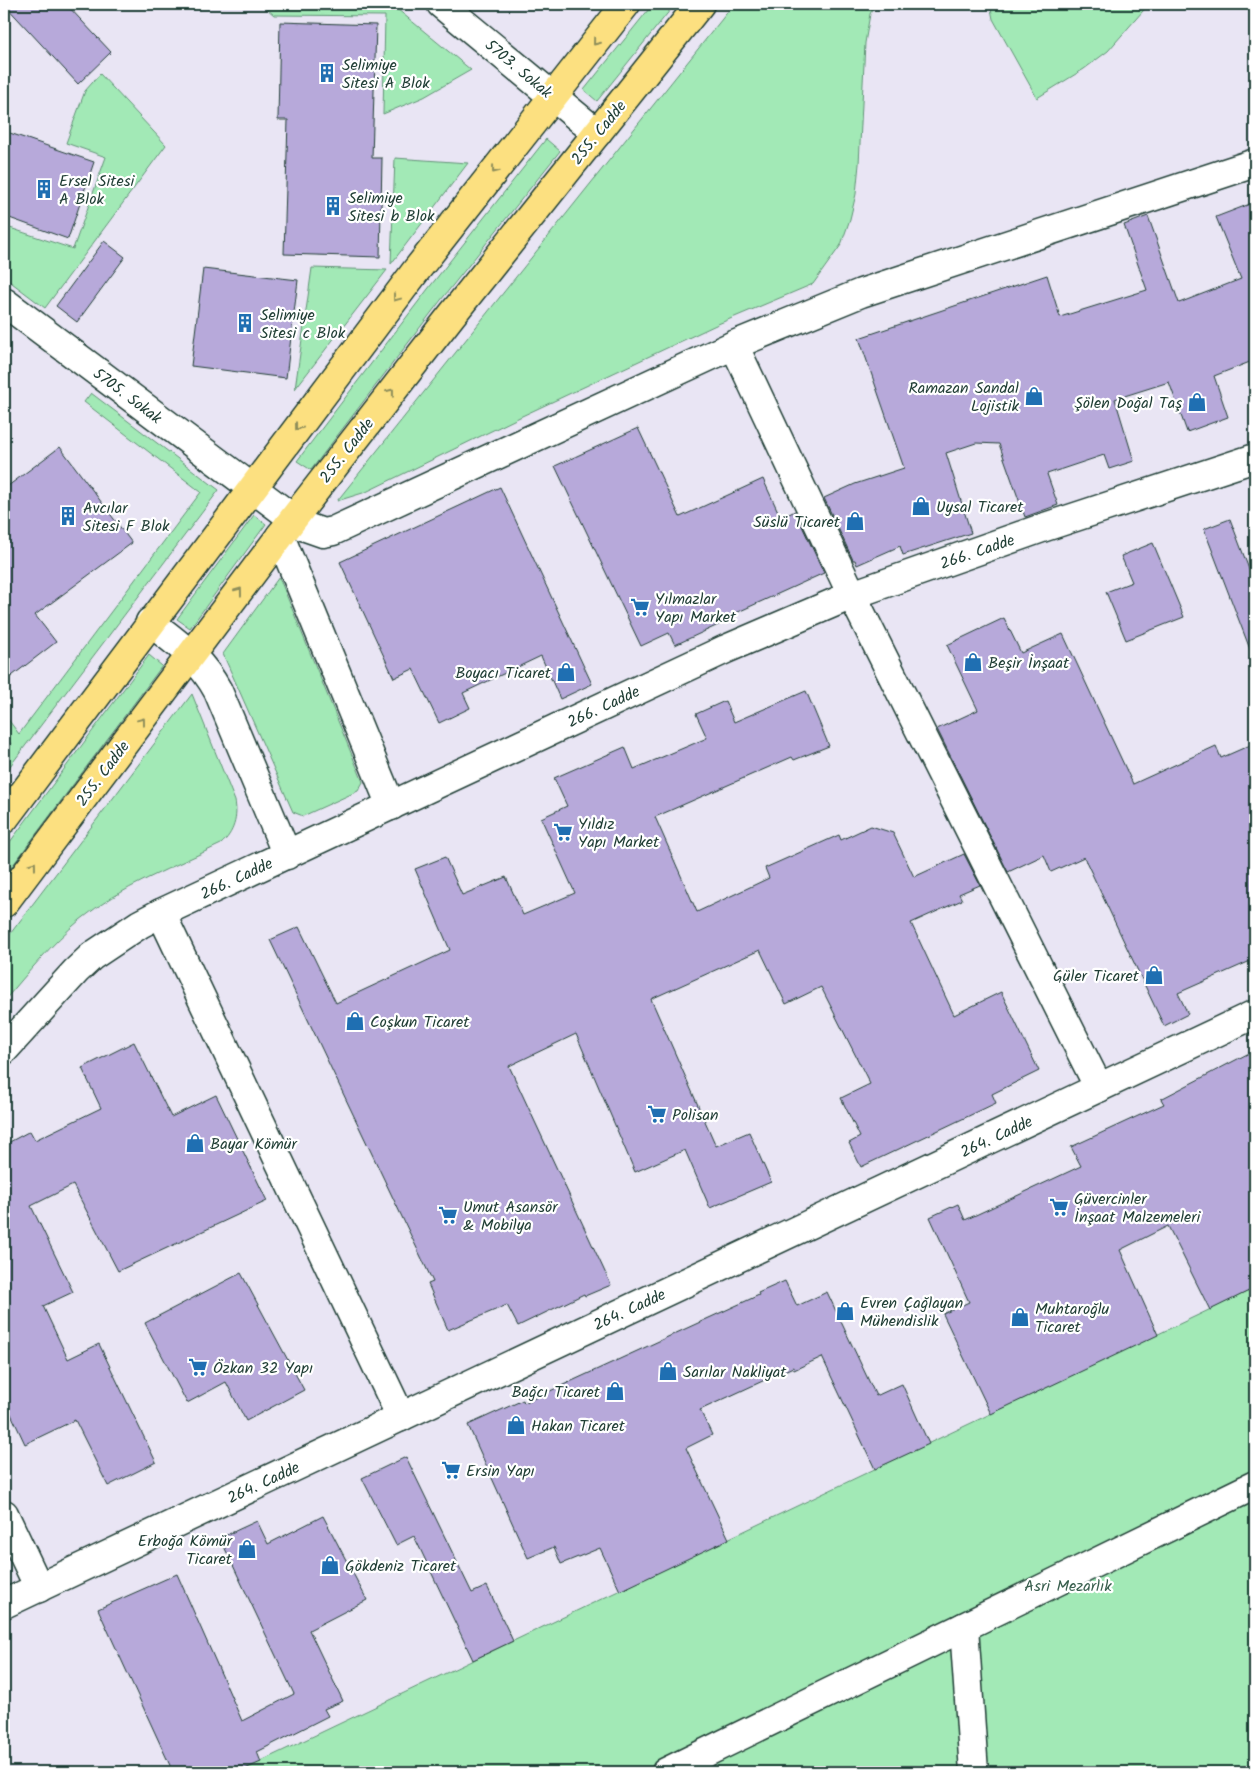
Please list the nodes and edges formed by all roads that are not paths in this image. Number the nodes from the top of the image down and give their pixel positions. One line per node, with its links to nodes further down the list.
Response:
1 (441, 4): 4 (street, 5703. Sokak)
2 (626, 4): 4 (main road, one-way to 4)
3 (700, 4): 5 (main road, 255. Cadde)
4 (553, 96): 5 (street, 5703. Sokak); 10 (main road, one-way to 10)
5 (597, 133): 11 (main road, 255. Cadde, one-way to 5)
6 (1255, 163): 8 (street, 5705. Sokak)
7 (4, 302): 10 (street, 5705. Sokak)
8 (734, 345): 11 (street, 5705. Sokak); 12 (street)
9 (1255, 458): 12 (street, 266. Cadde)
10 (252, 487): 11 (street, 5705. Sokak); 13 (main road)
11 (286, 527): 14 (main road, 255. Cadde, one-way to 11); 15 (street)
12 (852, 595): 15 (street, 266. Cadde); 22 (street)
13 (150, 622): 14 (street); 16 (main road)
14 (191, 655): 17 (street); 18 (main road, 255. Cadde, one-way to 14)
15 (390, 806): 17 (street, 266. Cadde)
16 (4, 819)
17 (286, 855): 19 (street, 266. Cadde)
18 (4, 904)
19 (161, 912): 21 (street, 266. Cadde); 23 (street)
20 (1255, 1014): 22 (street, 264. Cadde)
21 (4, 1050)
22 (1099, 1088): 23 (street, 264. Cadde)
23 (401, 1417): 26 (street, 264. Cadde)
24 (1255, 1485): 28 (street)
25 (4, 1514): 26 (street)
26 (39, 1588): 27 (street, 264. Cadde)
27 (4, 1604)
28 (964, 1627): 29 (street); 30 (street)
29 (666, 1772)
30 (974, 1772)

